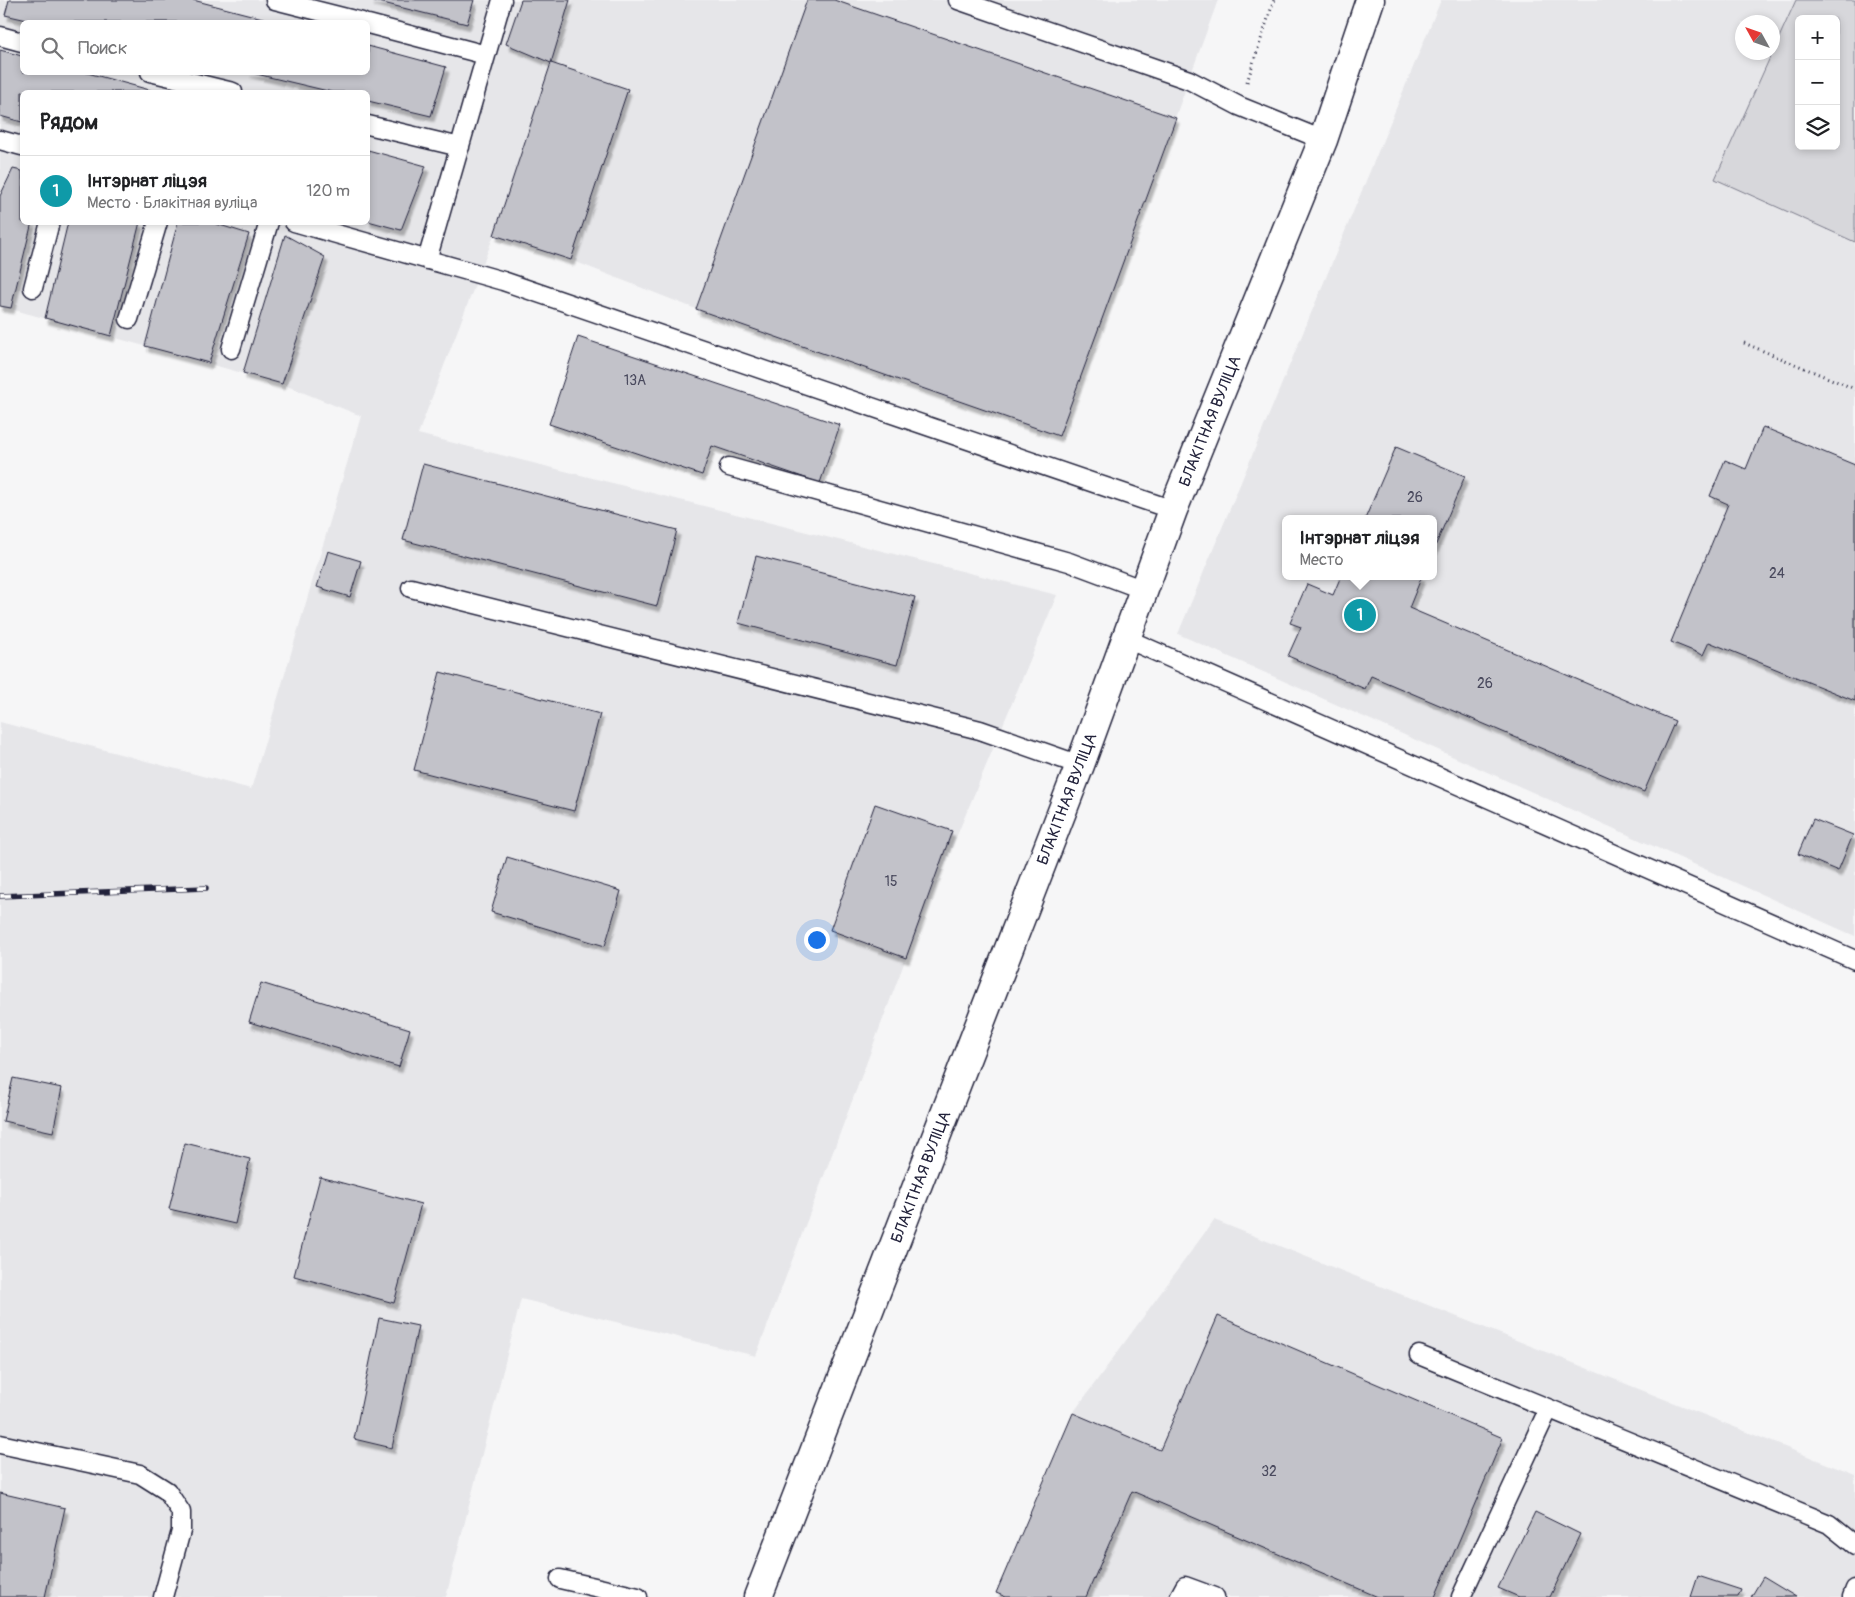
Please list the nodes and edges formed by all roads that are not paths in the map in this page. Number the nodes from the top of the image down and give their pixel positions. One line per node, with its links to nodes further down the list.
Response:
1 (275, 0): 5 (lane)
2 (502, 0): 9 (lane)
3 (958, 0): 14 (lane)
4 (1370, 0): 14 (street, БЛАКІТНАЯ ВУЛІЦА)
5 (354, 20)
6 (370, 25): 9 (lane)
7 (0, 36): 8 (lane)
8 (20, 41)
9 (486, 55): 16 (lane)
10 (162, 75): 11 (lane)
11 (225, 90)
12 (370, 125): 16 (lane)
13 (0, 140): 15 (lane)
14 (1323, 140): 26 (street, БЛАКІТНАЯ ВУЛІЦА)
15 (20, 145)
16 (460, 147): 21 (lane)
17 (49, 225): 22 (lane)
18 (157, 225): 23 (lane)
19 (268, 225): 24 (lane)
20 (304, 225): 21 (lane)
21 (426, 260): 26 (lane)
22 (32, 288)
23 (129, 320)
24 (231, 349)
25 (729, 467): 28 (lane)
26 (1174, 510): 28 (street, БЛАКІТНАЯ ВУЛІЦА)
27 (411, 588): 30 (lane)
28 (1144, 590): 29 (street, БЛАКІТНАЯ ВУЛІЦА)
29 (1127, 639): 30 (street, БЛАКІТНАЯ ВУЛІЦА); 31 (lane)
30 (1080, 765): 38 (street, БЛАКІТНАЯ ВУЛІЦА)
31 (1855, 960)
32 (1419, 1355): 33 (lane)
33 (1548, 1410): 35 (lane); 43 (lane)
34 (0, 1444): 39 (lane)
35 (1855, 1544)
36 (560, 1579): 40 (lane)
37 (1855, 1589): 44 (lane)
38 (761, 1596)
39 (163, 1597)
40 (638, 1597)
41 (1179, 1597): 42 (lane)
42 (1215, 1597)
43 (1461, 1597)
44 (1852, 1597)

